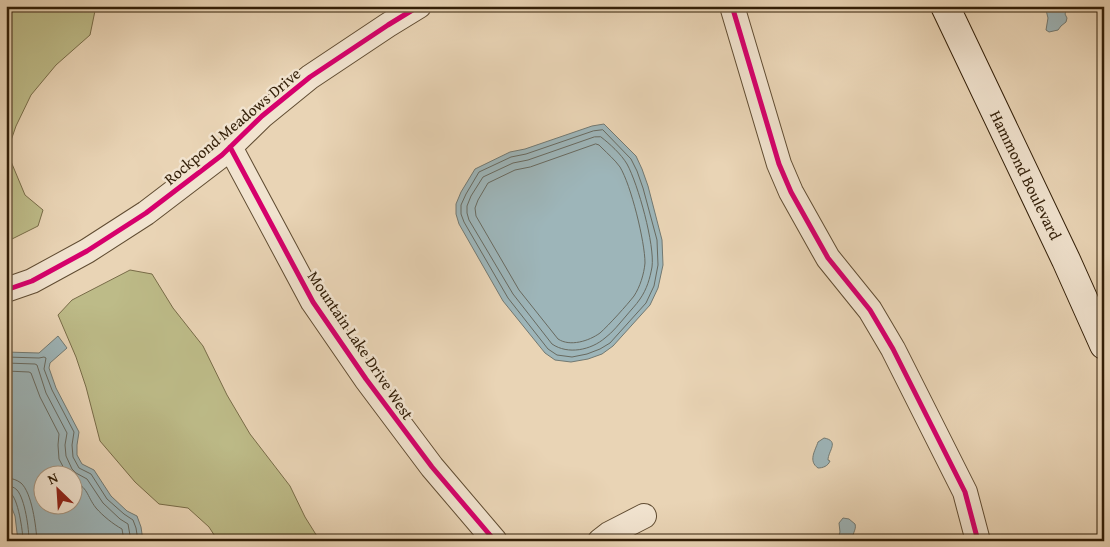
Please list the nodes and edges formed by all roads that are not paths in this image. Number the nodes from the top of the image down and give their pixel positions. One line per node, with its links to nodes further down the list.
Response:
1 (420, 6): 4 (street, Rockpond Meadows Drive)
2 (732, 6): 10 (street)
3 (945, 6): 6 (street, Hammond Boulevard)
4 (230, 148): 5 (street, Rockpond Meadows Drive); 8 (street, Mountain Lake Drive West)
5 (6, 290)
6 (1104, 345)
7 (644, 516): 9 (street)
8 (495, 541)
9 (600, 541)
10 (978, 541)

